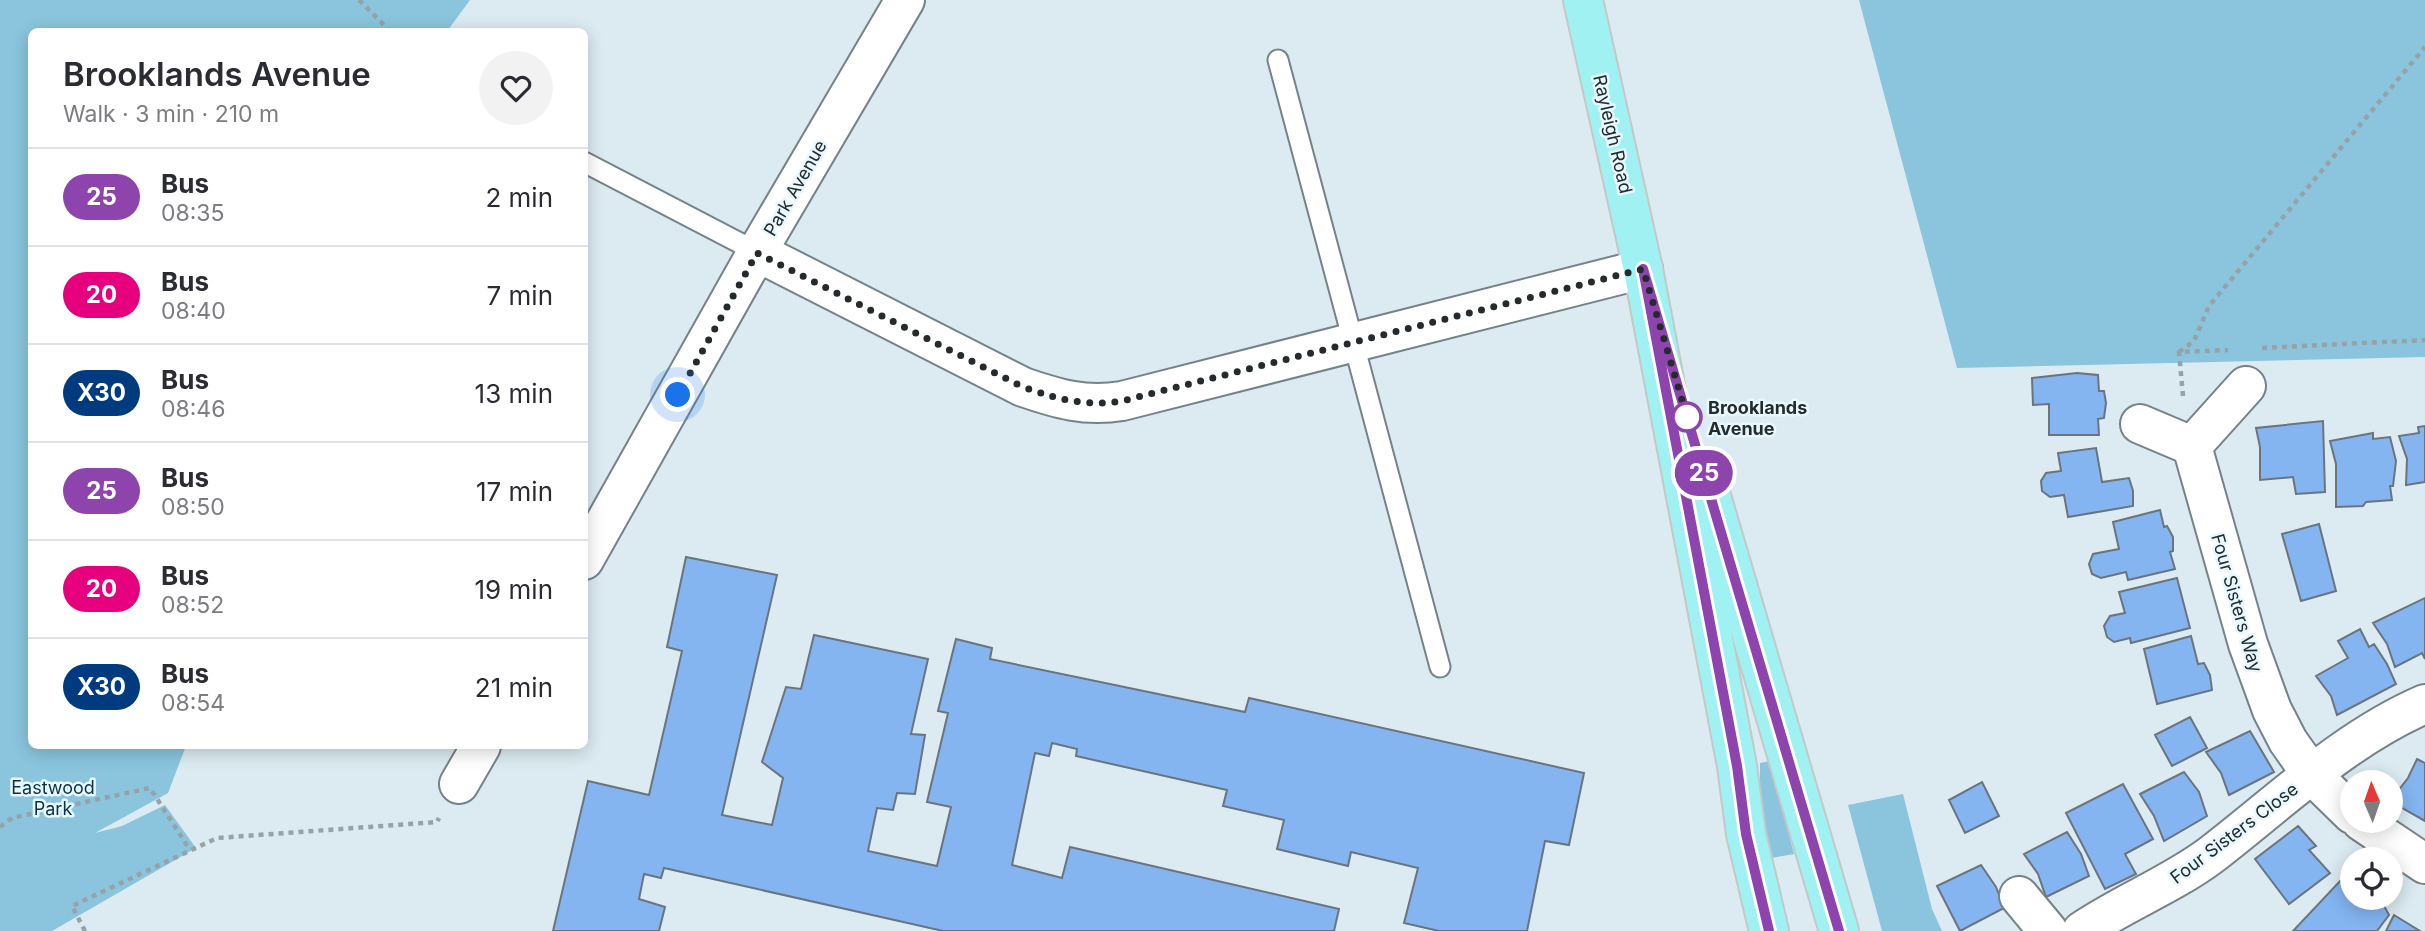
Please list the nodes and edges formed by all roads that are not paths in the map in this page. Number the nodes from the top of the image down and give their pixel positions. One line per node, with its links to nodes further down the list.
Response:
1 (905, 0): 5 (street, Park Avenue)
2 (1583, 0): 6 (main road, Rayleigh Road)
3 (1279, 60): 7 (lane)
4 (588, 164): 5 (lane)
5 (757, 253): 7 (street); 11 (street, Park Avenue)
6 (1643, 269): 7 (street); 21 (main road, Rayleigh Road); 22 (main road, Rayleigh Road)
7 (1355, 343): 12 (lane)
8 (2246, 386): 10 (street)
9 (2140, 425): 10 (street)
10 (2192, 446): 15 (street, Four Sisters Way)
11 (588, 554)
12 (1440, 667)
13 (2425, 704): 15 (street, Four Sisters Close)
14 (479, 749): 16 (street)
15 (2312, 775): 17 (street, Four Sisters Way); 24 (street, Four Sisters Close)
16 (459, 784)
17 (2340, 802)
18 (2379, 833): 19 (street)
19 (2425, 864)
20 (2019, 896): 23 (street)
21 (1769, 931)
22 (1839, 931)
23 (2048, 931)
24 (2082, 931)

